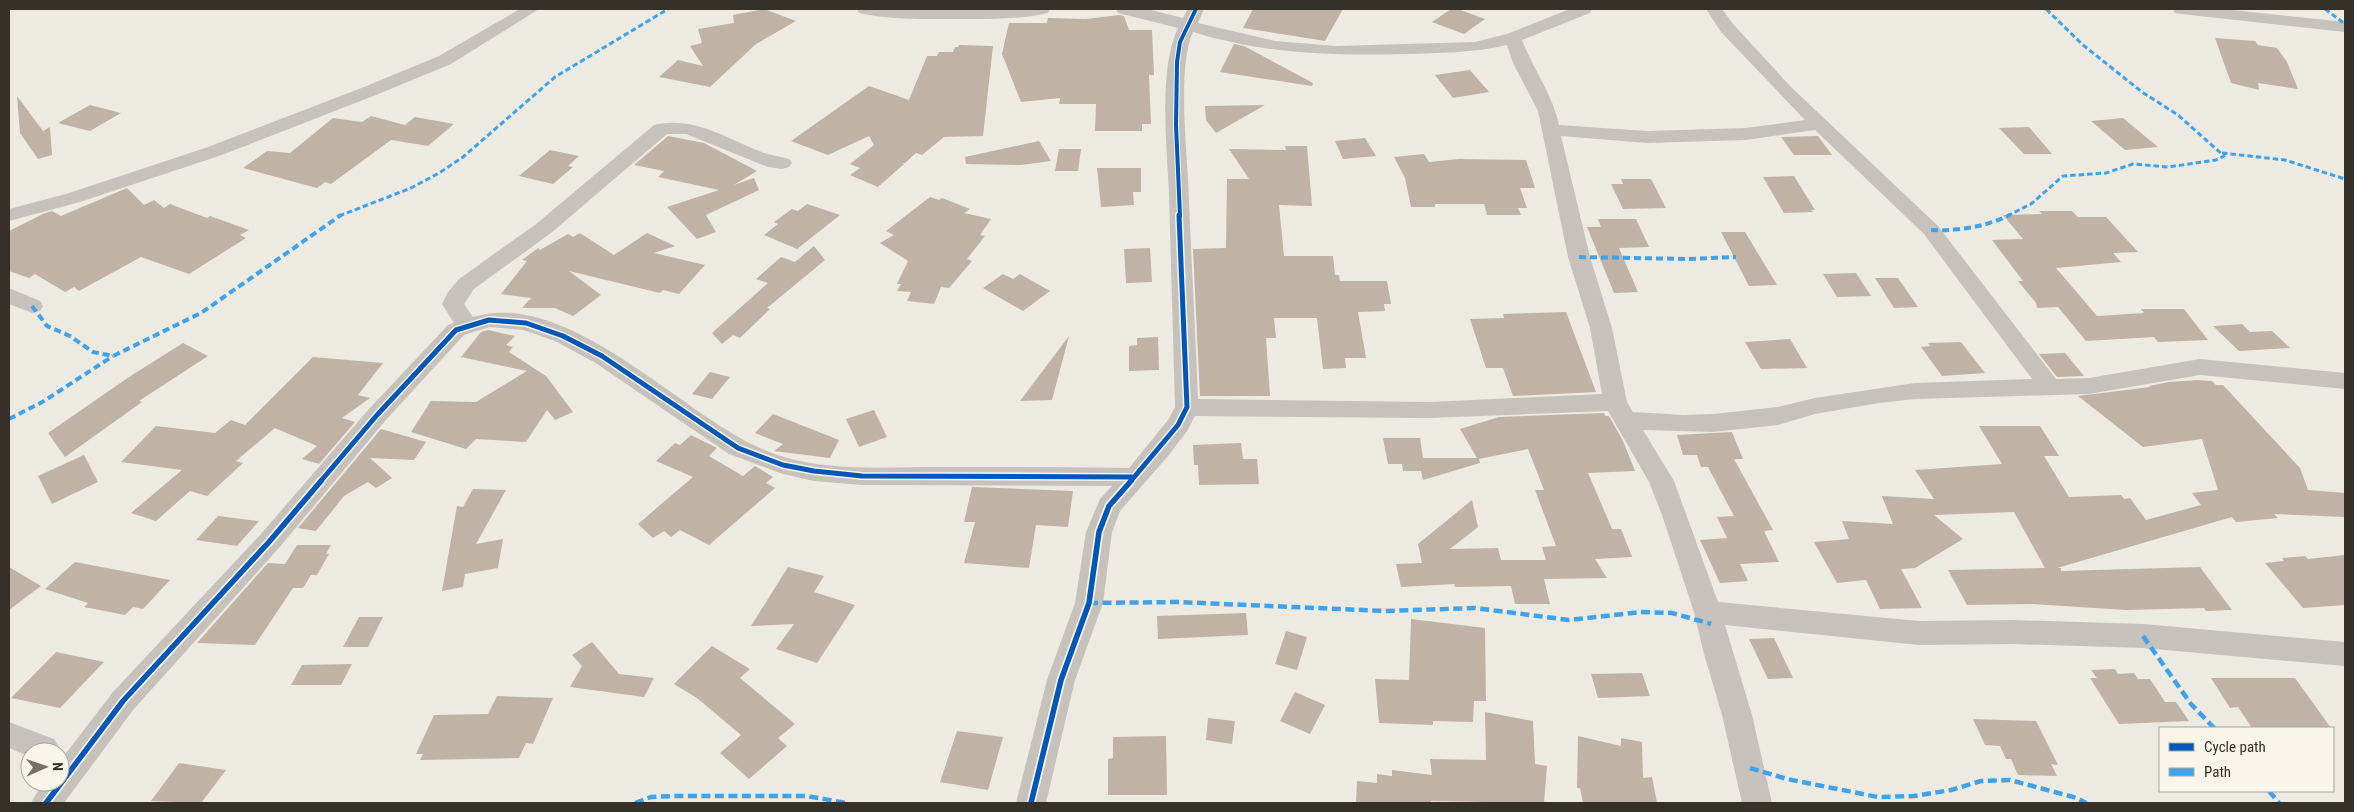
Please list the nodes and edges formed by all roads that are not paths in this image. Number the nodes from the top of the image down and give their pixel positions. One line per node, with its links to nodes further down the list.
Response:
1 (531, 9): 14 (street)
2 (865, 9): 3 (street)
3 (1042, 9)
4 (1124, 9): 8 (street)
5 (1584, 9): 10 (street)
6 (1714, 9): 11 (street)
7 (2181, 9): 9 (street)
8 (1192, 17): 10 (street); 20 (street)
9 (2345, 28)
10 (1513, 38): 12 (street)
11 (1820, 124): 12 (street); 19 (street)
12 (1552, 130): 21 (street)
13 (782, 163): 17 (street)
14 (9, 215)
15 (9, 295): 16 (street)
16 (32, 306)
17 (466, 324): 22 (street); 27 (street)
18 (2345, 381): 19 (street)
19 (2050, 387): 21 (street)
20 (1187, 407): 21 (street); 22 (street)
21 (1619, 411): 23 (street)
22 (1132, 478): 30 (street)
23 (1708, 612): 24 (street); 31 (street)
24 (2345, 654)
25 (9, 735): 26 (street)
26 (27, 742)
27 (70, 763)
28 (52, 792): 29 (street)
29 (46, 803)
30 (1031, 803)
31 (1758, 803)

